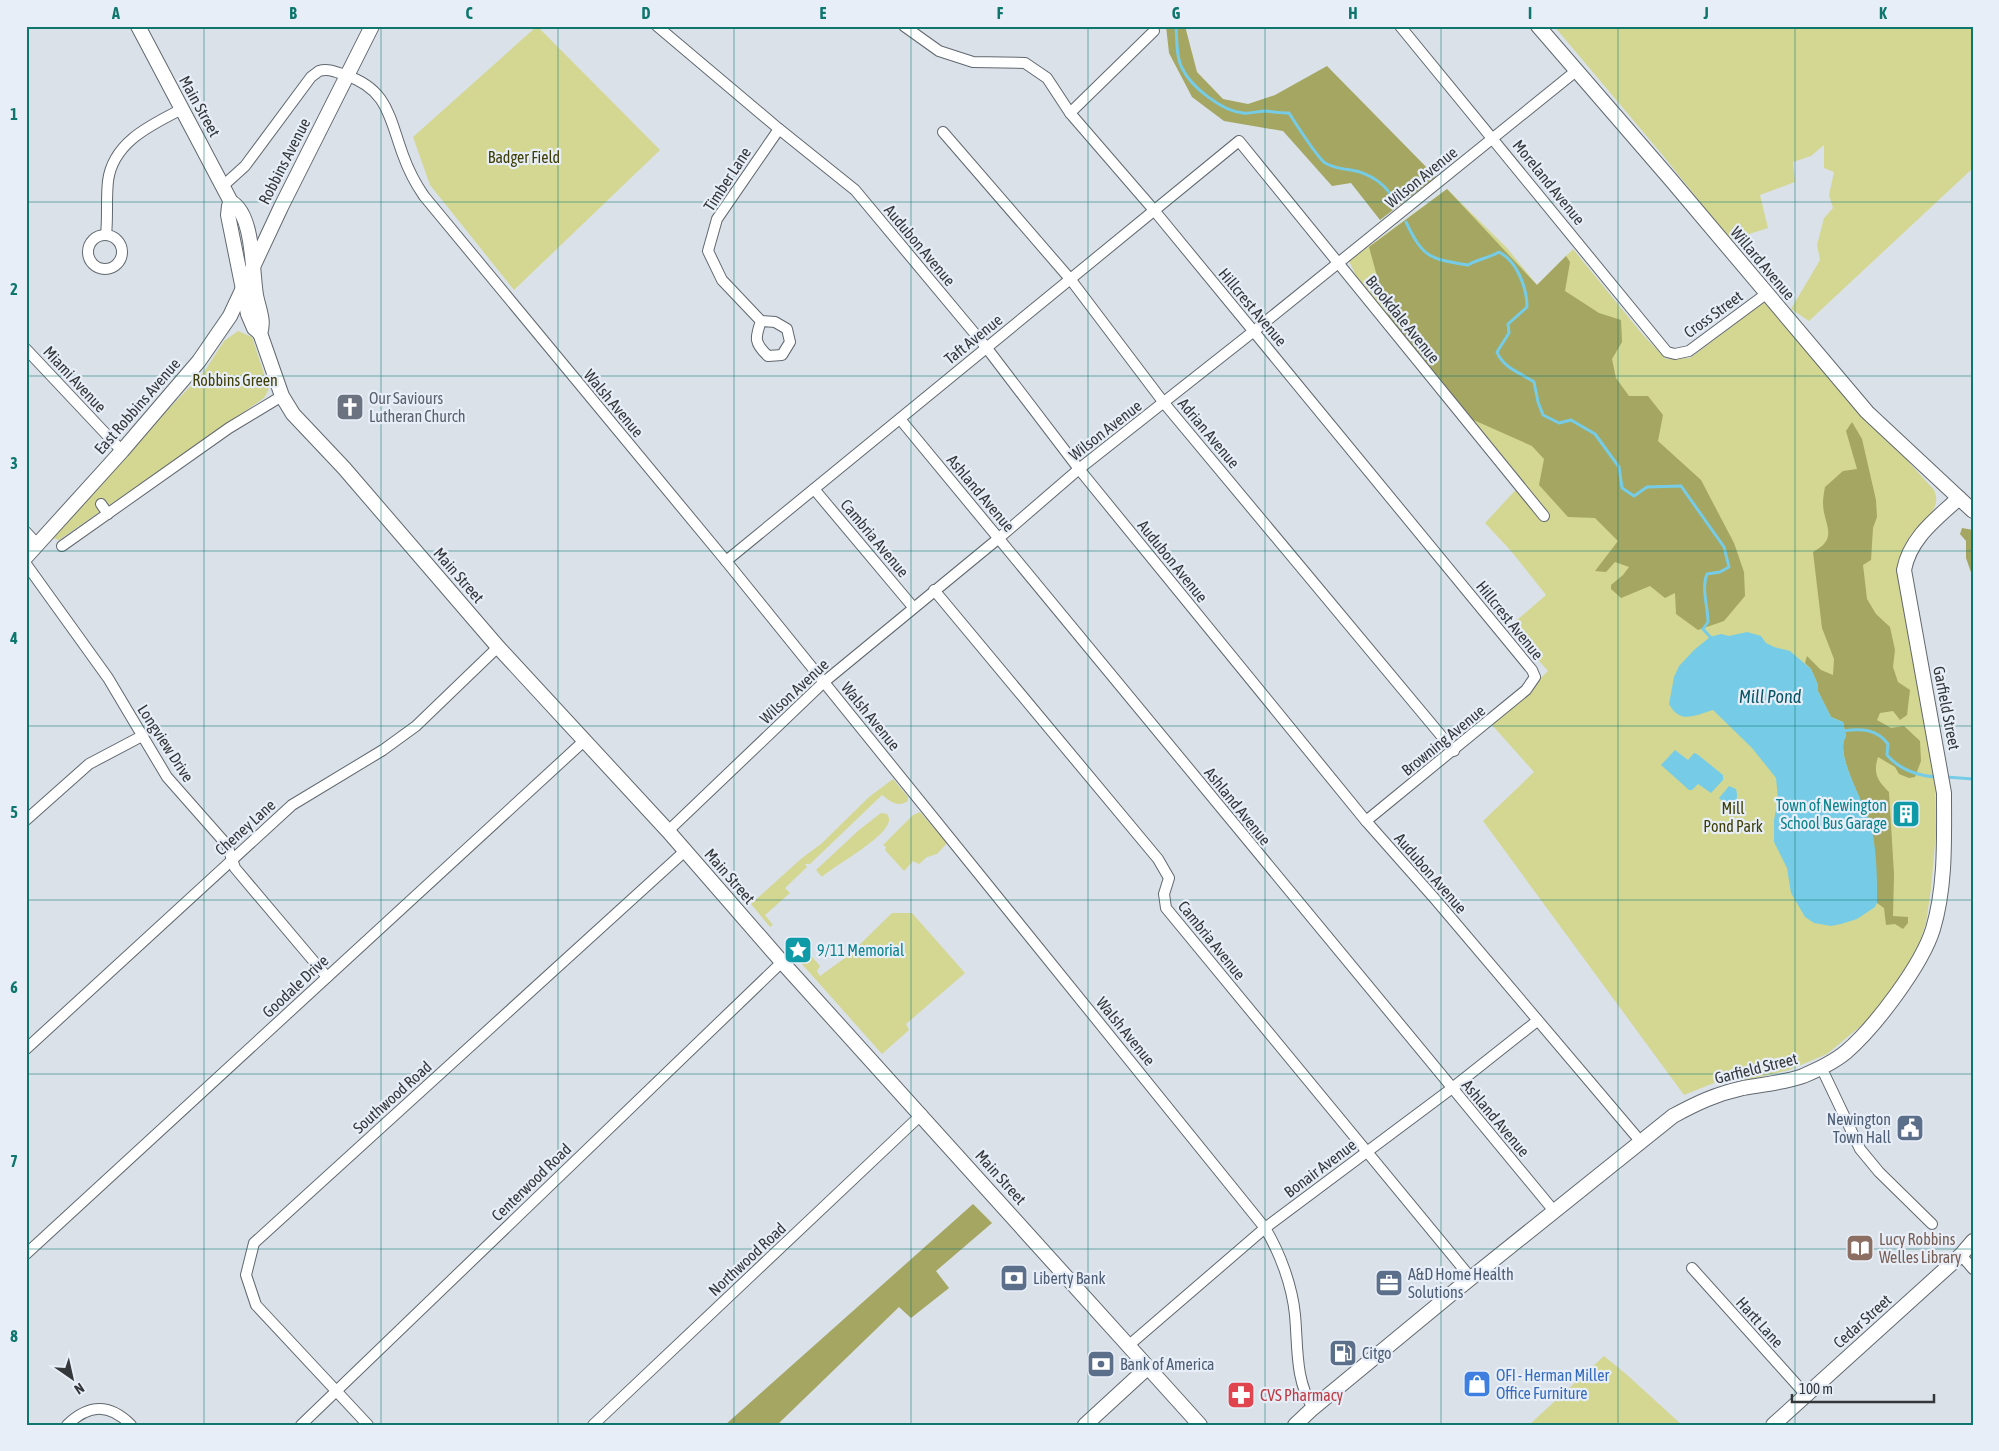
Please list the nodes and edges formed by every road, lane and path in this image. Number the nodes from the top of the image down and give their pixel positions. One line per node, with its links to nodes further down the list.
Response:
1 (372, 26): 9 (main road, Robbins Avenue)
2 (657, 26): 12 (street, Audubon Avenue)
3 (904, 26): 11 (street, Hillcrest Avenue)
4 (1400, 26): 14 (street, Moreland Avenue)
5 (1538, 26): 8 (main road, Willard Avenue)
6 (139, 27): 10 (main road, Main Street)
7 (1154, 31): 11 (street)
8 (1576, 71): 14 (street, Wilson Avenue); 24 (main road, Willard Avenue)
9 (346, 76): 16 (street, Robbins Avenue); 21 (main road, Robbins Avenue); 47 (street, Walsh Avenue)
10 (182, 109): 16 (main road, Main Street); 19 (street)
11 (1070, 113): 18 (street, Hillcrest Avenue)
12 (779, 129): 25 (street, Timber Lane); 28 (street, Audubon Avenue)
13 (943, 132): 22 (street, Adrian Avenue)
14 (1493, 137): 20 (street, Wilson Avenue); 30 (street, Moreland Avenue)
15 (1239, 140): 18 (street, Taft Avenue); 20 (street, Brookdale Avenue)
16 (224, 185): 17 (main road, Main Street)
17 (232, 202): 21 (main road, Main Street); 23 (main road)
18 (1153, 209): 22 (street, Taft Avenue); 26 (street, Hillcrest Avenue)
19 (106, 235)
20 (1338, 262): 26 (street, Wilson Avenue); 41 (street, Brookdale Avenue)
21 (254, 264): 23 (main road, East Robbins Avenue); 27 (main road, Main Street)
22 (1071, 280): 28 (street, Taft Avenue); 32 (street, Adrian Avenue)
23 (243, 286): 27 (main road); 34 (main road, East Robbins Avenue)
24 (1766, 294): 30 (street, Cross Street); 37 (main road, Willard Avenue)
25 (761, 321)
26 (1254, 331): 32 (street, Wilson Avenue); 52 (street, Hillcrest Avenue)
27 (260, 333): 31 (main road, Main Street)
28 (986, 347): 33 (street, Taft Avenue); 35 (street, Audubon Avenue)
29 (26, 349): 34 (street, Miami Avenue)
30 (1675, 354)
31 (282, 396): 40 (street); 51 (main road, Main Street)
32 (1164, 402): 35 (street, Wilson Avenue); 56 (street, Adrian Avenue)
33 (900, 419): 36 (street, Taft Avenue); 43 (street, Ashland Avenue)
34 (122, 451): 44 (main road, East Robbins Avenue)
35 (1079, 469): 43 (street, Wilson Avenue); 58 (street, Audubon Avenue)
36 (814, 489): 47 (street, Taft Avenue); 50 (street, Cambria Avenue)
37 (1959, 498): 39 (main road, Willard Avenue); 66 (main road, Garfield Street)
38 (101, 504): 40 (street)
39 (1973, 510)
40 (108, 514): 45 (street)
41 (1544, 516)
42 (26, 532): 44 (street)
43 (999, 538): 49 (street, Wilson Avenue); 67 (street, Ashland Avenue)
44 (37, 544): 46 (main road, East Robbins Avenue)
45 (62, 546)
46 (26, 556)
47 (726, 561): 53 (street, Walsh Avenue)
48 (26, 564): 54 (street, Longview Drive)
49 (934, 590): 50 (street, Wilson Avenue); 70 (street, Cambria Avenue)
50 (913, 607): 53 (street, Wilson Avenue)
51 (498, 647): 55 (main road, Main Street); 61 (street, Cheney Lane)
52 (1535, 677): 56 (street, Browning Avenue)
53 (824, 682): 59 (street, Wilson Avenue); 73 (street, Walsh Avenue)
54 (142, 736): 57 (street); 61 (street, Longview Drive)
55 (584, 741): 59 (main road, Main Street); 63 (street, Goodale Drive)
56 (1454, 751): 58 (street, Browning Avenue)
57 (26, 820)
58 (1366, 821): 64 (street, Audubon Avenue)
59 (668, 831): 60 (main road, Main Street)
60 (685, 851): 62 (main road, Main Street); 82 (street, Southwood Road)
61 (232, 859): 63 (street, Longview Drive); 65 (street, Cheney Lane)
62 (782, 962): 68 (main road, Main Street); 82 (street, Centerwood Road)
63 (327, 977): 75 (street, Goodale Drive)
64 (1537, 1021): 67 (street, Bonair Avenue); 69 (street, Audubon Avenue)
65 (26, 1049)
66 (1821, 1068): 69 (main road, Garfield Street); 72 (street)
67 (1451, 1089): 70 (street, Bonair Avenue); 71 (street, Ashland Avenue)
68 (922, 1114): 80 (main road, Main Street); 89 (street, Northwood Road)
69 (1641, 1142): 71 (main road, Garfield Street)
70 (1366, 1152): 73 (street, Bonair Avenue); 79 (street, Cambria Avenue)
71 (1554, 1211): 79 (main road, Garfield Street)
72 (1932, 1224)
73 (1266, 1228): 80 (street, Bonair Avenue); 84 (street, Walsh Avenue)
74 (1973, 1241): 76 (main road, Cedar Street)
75 (26, 1254)
76 (1961, 1256): 78 (street); 83 (main road, Cedar Street)
77 (1692, 1268): 83 (street, Hartt Lane)
78 (1973, 1269)
79 (1471, 1278): 84 (main road, Garfield Street)
80 (1128, 1346): 81 (main road, Main Street)
81 (1147, 1368): 90 (main road); 91 (main road, Main Street)
82 (336, 1391): 87 (street, Centerwood Road); 88 (street)
83 (1806, 1395): 93 (main road, Cedar Street)
84 (1313, 1408): 92 (main road, Garfield Street)
85 (67, 1425): 86 (street)
86 (131, 1425)
87 (301, 1425)
88 (368, 1425)
89 (593, 1425)
90 (1085, 1425)
91 (1200, 1425)
92 (1296, 1425)
93 (1773, 1425)

